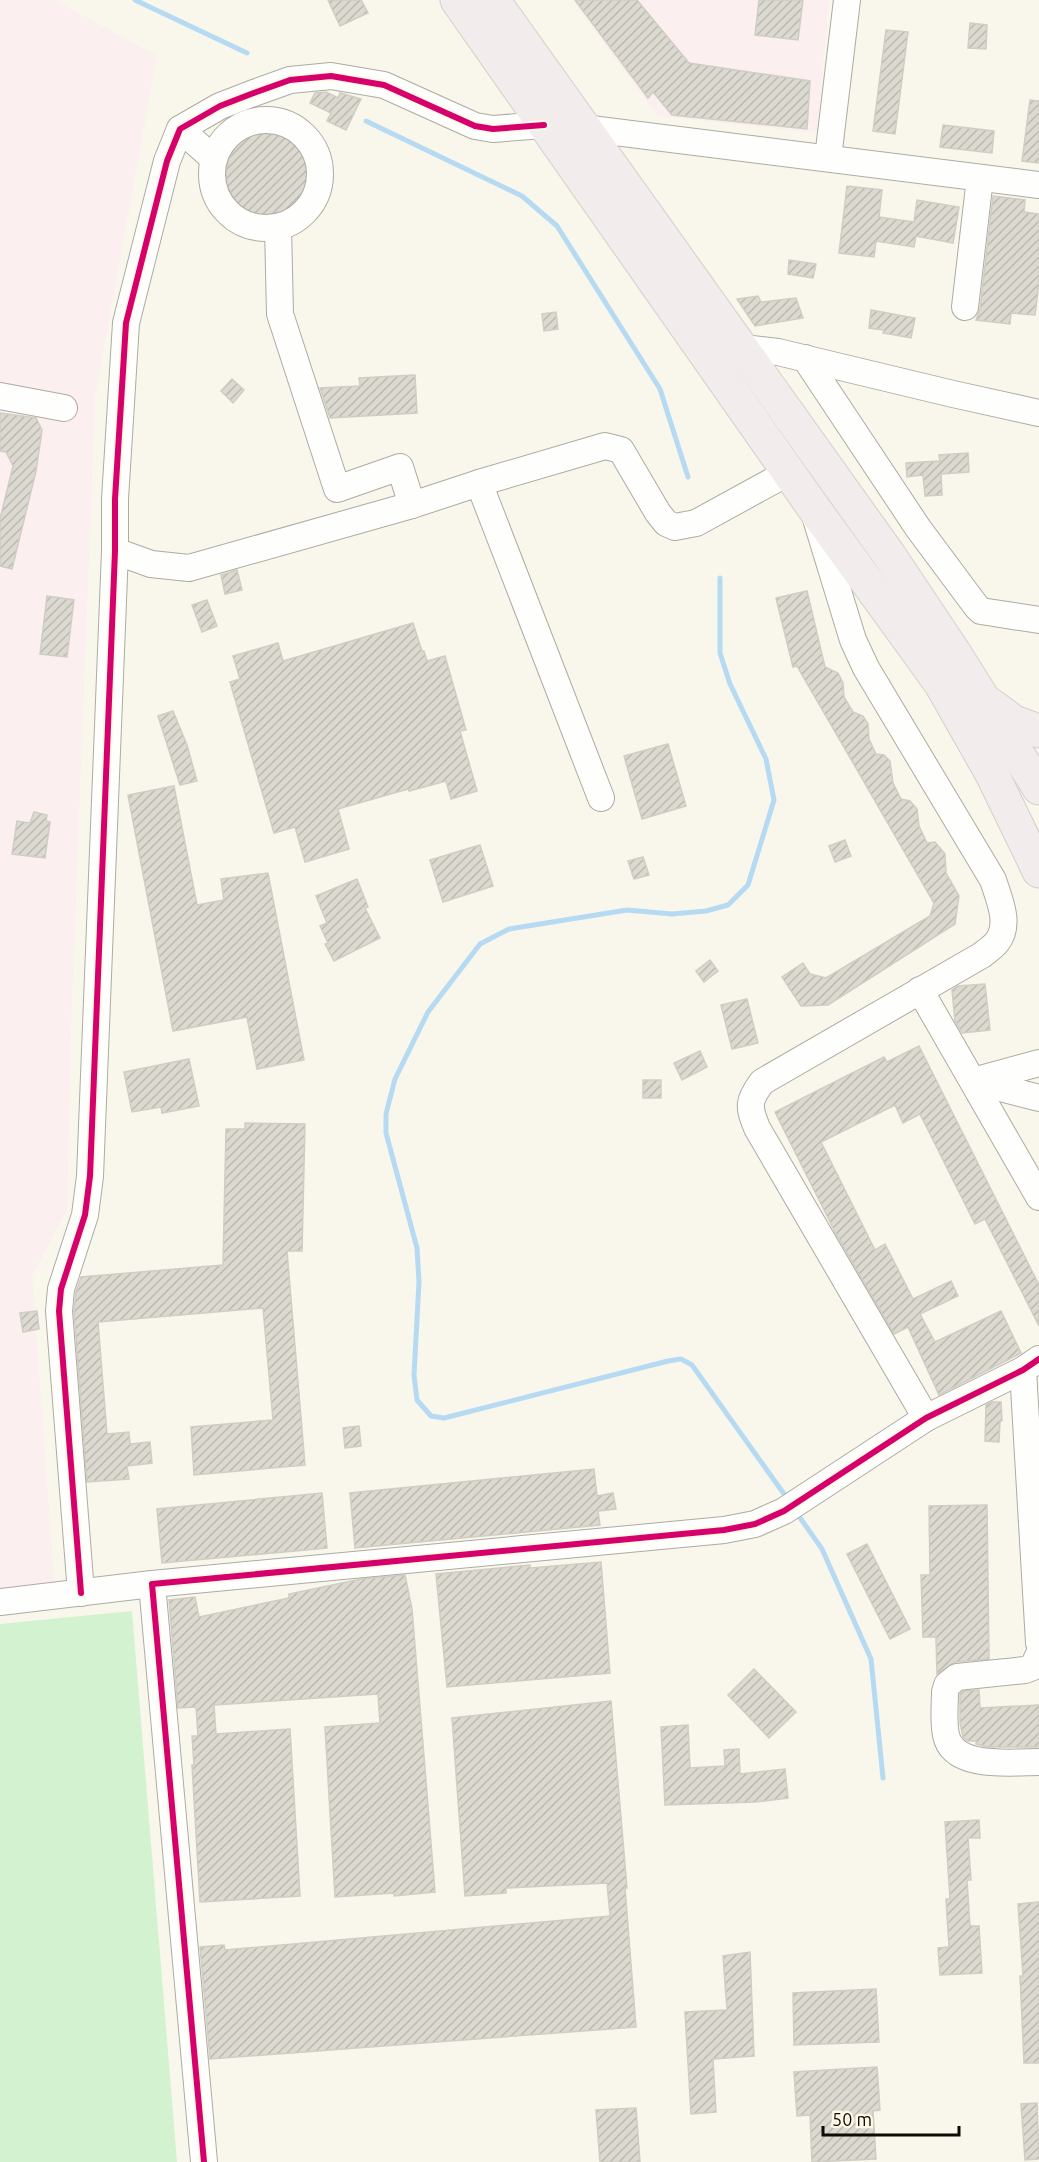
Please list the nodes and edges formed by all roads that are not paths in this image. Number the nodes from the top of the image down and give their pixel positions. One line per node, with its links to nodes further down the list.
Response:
1 (457, 0): 6 (highway)
2 (493, 0): 7 (highway)
3 (847, 0): 9 (street)
4 (290, 80): 5 (street); 6 (street); 8 (street)
5 (279, 121): 10 (street); 13 (street)
6 (544, 125): 17 (highway)
7 (583, 128): 9 (street); 15 (highway)
8 (180, 129): 10 (street); 26 (street)
9 (828, 158): 11 (street)
10 (214, 159): 13 (street)
11 (980, 178): 12 (street); 14 (street)
12 (1039, 185)
13 (278, 227): 23 (street)
14 (965, 307)
15 (743, 348): 16 (street); 17 (street); 27 (highway)
16 (805, 358): 20 (street); 25 (street)
17 (710, 360): 21 (highway)
18 (0, 396): 19 (street)
19 (64, 408)
20 (1039, 412)
21 (789, 472): 22 (street); 24 (highway)
22 (479, 483): 23 (street); 32 (street)
23 (412, 505): 26 (street)
24 (813, 507): 33 (highway); 34 (street)
25 (918, 528): 27 (street); 28 (street)
26 (115, 551): 42 (street)
27 (889, 555): 29 (highway)
28 (1039, 620)
29 (957, 657): 30 (highway); 31 (highway)
30 (1039, 731)
31 (1039, 788)
32 (601, 798)
33 (1039, 871)
34 (920, 990): 36 (street); 40 (street)
35 (1039, 1063): 36 (street)
36 (973, 1081): 37 (street); 38 (street)
37 (1039, 1098)
38 (1039, 1197)
39 (1031, 1364): 40 (street); 44 (street)
40 (926, 1418): 41 (street)
41 (152, 1584): 42 (street); 47 (street)
42 (81, 1593): 43 (street)
43 (0, 1602)
44 (1039, 1643)
45 (1039, 1653): 46 (street)
46 (1039, 1762)
47 (204, 2162)

